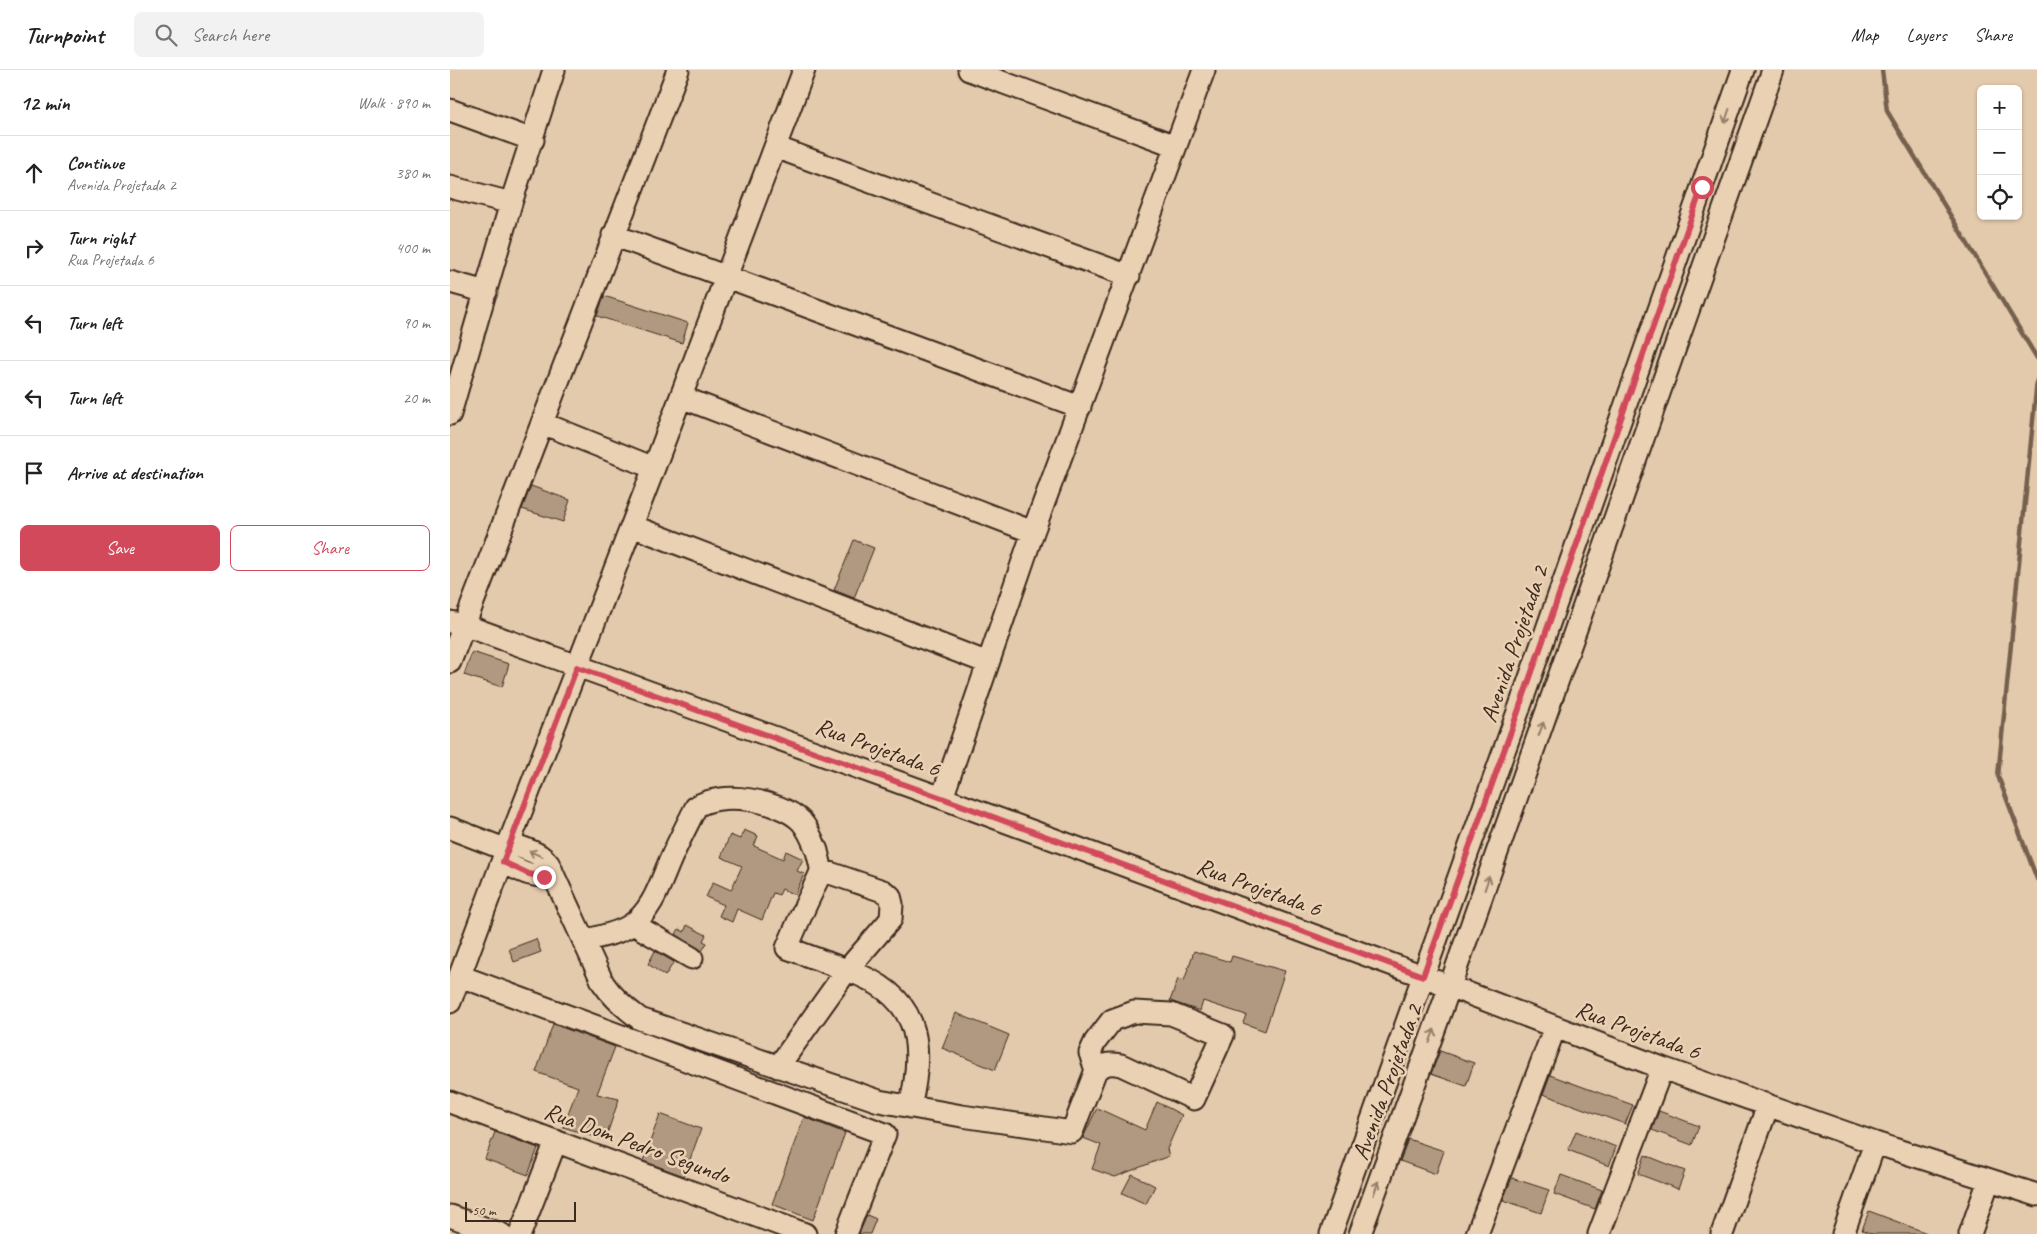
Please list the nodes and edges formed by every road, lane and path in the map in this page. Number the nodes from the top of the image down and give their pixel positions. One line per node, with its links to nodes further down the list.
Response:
1 (554, 70): 11 (street)
2 (678, 70): 16 (street)
3 (791, 70): 10 (street)
4 (804, 70): 10 (street)
5 (968, 70): 13 (street)
6 (1204, 70): 13 (street)
7 (1743, 70): 41 (street, Avenida Projetada 2, one-way to 41)
8 (1773, 70): 42 (street, Avenida Projetada 2, one-way to 8)
9 (450, 110): 11 (street)
10 (786, 119): 12 (street)
11 (533, 140): 15 (street)
12 (776, 146): 17 (street); 18 (street)
13 (1176, 146): 17 (street)
14 (450, 187): 15 (street)
15 (511, 203): 20 (street)
16 (613, 236): 18 (street); 24 (street)
17 (1129, 276): 23 (street)
18 (726, 278): 21 (street); 23 (street)
19 (450, 282): 20 (street)
20 (486, 292): 22 (street)
21 (681, 398): 25 (street); 27 (street)
22 (451, 406)
23 (1080, 407): 27 (street)
24 (542, 423): 25 (street); 28 (street)
25 (654, 468): 26 (street)
26 (632, 526): 30 (street); 31 (street)
27 (1033, 532): 30 (street)
28 (457, 623): 29 (street); 31 (street, Rua Projetada 6)
29 (450, 662)
30 (988, 663): 32 (street)
31 (577, 667): 32 (street, Rua Projetada 6); 34 (street)
32 (942, 798): 41 (street, Rua Projetada 6)
33 (450, 828): 34 (street)
34 (506, 852): 37 (street); 40 (street)
35 (821, 870): 36 (street); 39 (street); 39 (street)
36 (633, 924): 37 (street); 38 (street)
37 (584, 941): 45 (street)
38 (692, 958)
39 (847, 970): 45 (street); 50 (street)
40 (460, 976): 43 (street); 59 (street)
41 (1423, 976): 42 (street, Rua Projetada 6); 60 (street, Avenida Projetada 2)
42 (1450, 986): 44 (street, Rua Projetada 6); 61 (street, Avenida Projetada 2, one-way to 42)
43 (450, 1002)
44 (1555, 1027): 46 (street, Rua Projetada 6); 62 (street)
45 (778, 1067): 50 (street)
46 (1662, 1068): 49 (street, Rua Projetada 6); 63 (street)
47 (1096, 1070): 47 (street); 50 (street)
48 (450, 1102): 51 (street, Rua Dom Pedro Segundo)
49 (1768, 1105): 52 (street, Rua Projetada 6); 64 (street)
50 (910, 1107)
51 (556, 1141): 57 (street); 58 (street, Rua Dom Pedro Segundo)
52 (1875, 1143): 53 (street, Rua Projetada 6); 65 (street)
53 (1989, 1180): 54 (street, Rua Projetada 6); 66 (street)
54 (2037, 1195)
55 (450, 1216): 56 (street)
56 (501, 1234)
57 (520, 1234)
58 (805, 1234)
59 (846, 1234)
60 (1331, 1234)
61 (1360, 1234)
62 (1477, 1234)
63 (1599, 1234)
64 (1722, 1234)
65 (1842, 1234)
66 (1970, 1234)

